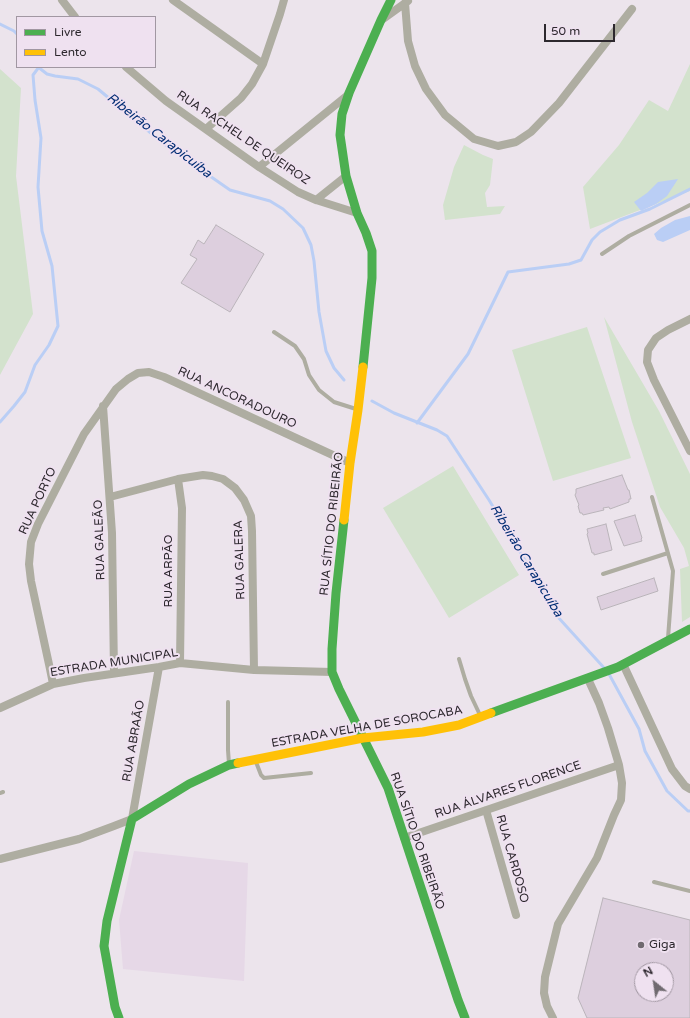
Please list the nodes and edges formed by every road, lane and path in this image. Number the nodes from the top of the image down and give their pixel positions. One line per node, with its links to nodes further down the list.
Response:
1 (62, 0): 7 (street)
2 (173, 0): 9 (street)
3 (284, 0): 9 (street)
4 (391, 0): 8 (main road, RUA SÍTIO DO RIBEIRÃO)
5 (407, 1): 6 (street); 8 (street)
6 (632, 9)
7 (74, 16)
8 (381, 20): 11 (main road, RUA SÍTIO DO RIBEIRÃO)
9 (263, 64): 12 (street)
10 (127, 68): 12 (street, RUA RACHEL DE QUEIROZ)
11 (349, 93): 13 (street); 14 (main road, RUA SÍTIO DO RIBEIRÃO)
12 (206, 129): 13 (street, RUA RACHEL DE QUEIROZ)
13 (259, 167): 15 (street, RUA RACHEL DE QUEIROZ)
14 (346, 176): 15 (street); 17 (main road, RUA SÍTIO DO RIBEIRÃO)
15 (316, 200): 17 (street, RUA RACHEL DE QUEIROZ)
16 (690, 205): 18 (lane)
17 (357, 212): 23 (main road, RUA SÍTIO DO RIBEIRÃO)
18 (602, 254)
19 (690, 320): 24 (street)
20 (274, 332): 23 (lane)
21 (116, 389): 22 (street, RUA PORTO); 25 (street, RUA ANCORADOURO)
22 (103, 406): 27 (street, RUA GALEÃO); 41 (street, RUA PORTO)
23 (358, 410): 25 (main road, RUA SÍTIO DO RIBEIRÃO)
24 (690, 451)
25 (350, 463): 38 (main road, RUA SÍTIO DO RIBEIRÃO)
26 (178, 479): 27 (street, RUA GALERA); 34 (street, RUA ARPÃO); 37 (street, RUA GALERA)
27 (110, 497): 39 (street, RUA GALEÃO)
28 (652, 497): 29 (lane)
29 (668, 553): 30 (lane); 32 (lane)
30 (603, 574)
31 (690, 629): 32 (main road, ESTRADA VELHA DE SOROCABA)
32 (668, 641): 35 (main road, ESTRADA VELHA DE SOROCABA)
33 (459, 658): 44 (lane)
34 (180, 663): 36 (street, ESTRADA MUNICIPAL); 37 (street, ESTRADA MUNICIPAL)
35 (620, 666): 40 (main road, ESTRADA VELHA DE SOROCABA); 50 (street)
36 (159, 667): 39 (street, ESTRADA MUNICIPAL); 52 (street, RUA ABRAÃO)
37 (254, 670): 38 (street, ESTRADA MUNICIPAL)
38 (332, 672): 45 (main road, RUA SÍTIO DO RIBEIRÃO)
39 (114, 673): 41 (street, ESTRADA MUNICIPAL)
40 (592, 677): 44 (main road, ESTRADA VELHA DE SOROCABA); 48 (street)
41 (53, 684): 43 (street, ESTRADA MUNICIPAL)
42 (228, 702): 47 (lane)
43 (0, 708)
44 (482, 718): 45 (main road, ESTRADA VELHA DE SOROCABA)
45 (363, 738): 46 (main road, ESTRADA VELHA DE SOROCABA); 53 (main road, RUA SÍTIO DO RIBEIRÃO)
46 (256, 759): 47 (main road, ESTRADA VELHA DE SOROCABA); 49 (lane)
47 (229, 765): 52 (main road, ESTRADA VELHA DE SOROCABA)
48 (619, 765): 51 (street, RUA ÁLVARES FLORENCE); 60 (street)
49 (311, 773)
50 (690, 789)
51 (486, 810): 53 (street, RUA ÁLVARES FLORENCE); 57 (street, RUA CARDOSO)
52 (132, 819): 54 (street); 58 (main road)
53 (404, 838): 59 (main road, RUA SÍTIO DO RIBEIRÃO)
54 (0, 859)
55 (654, 882): 56 (lane)
56 (690, 891)
57 (516, 915)
58 (119, 1018)
59 (465, 1018)
60 (553, 1018)

